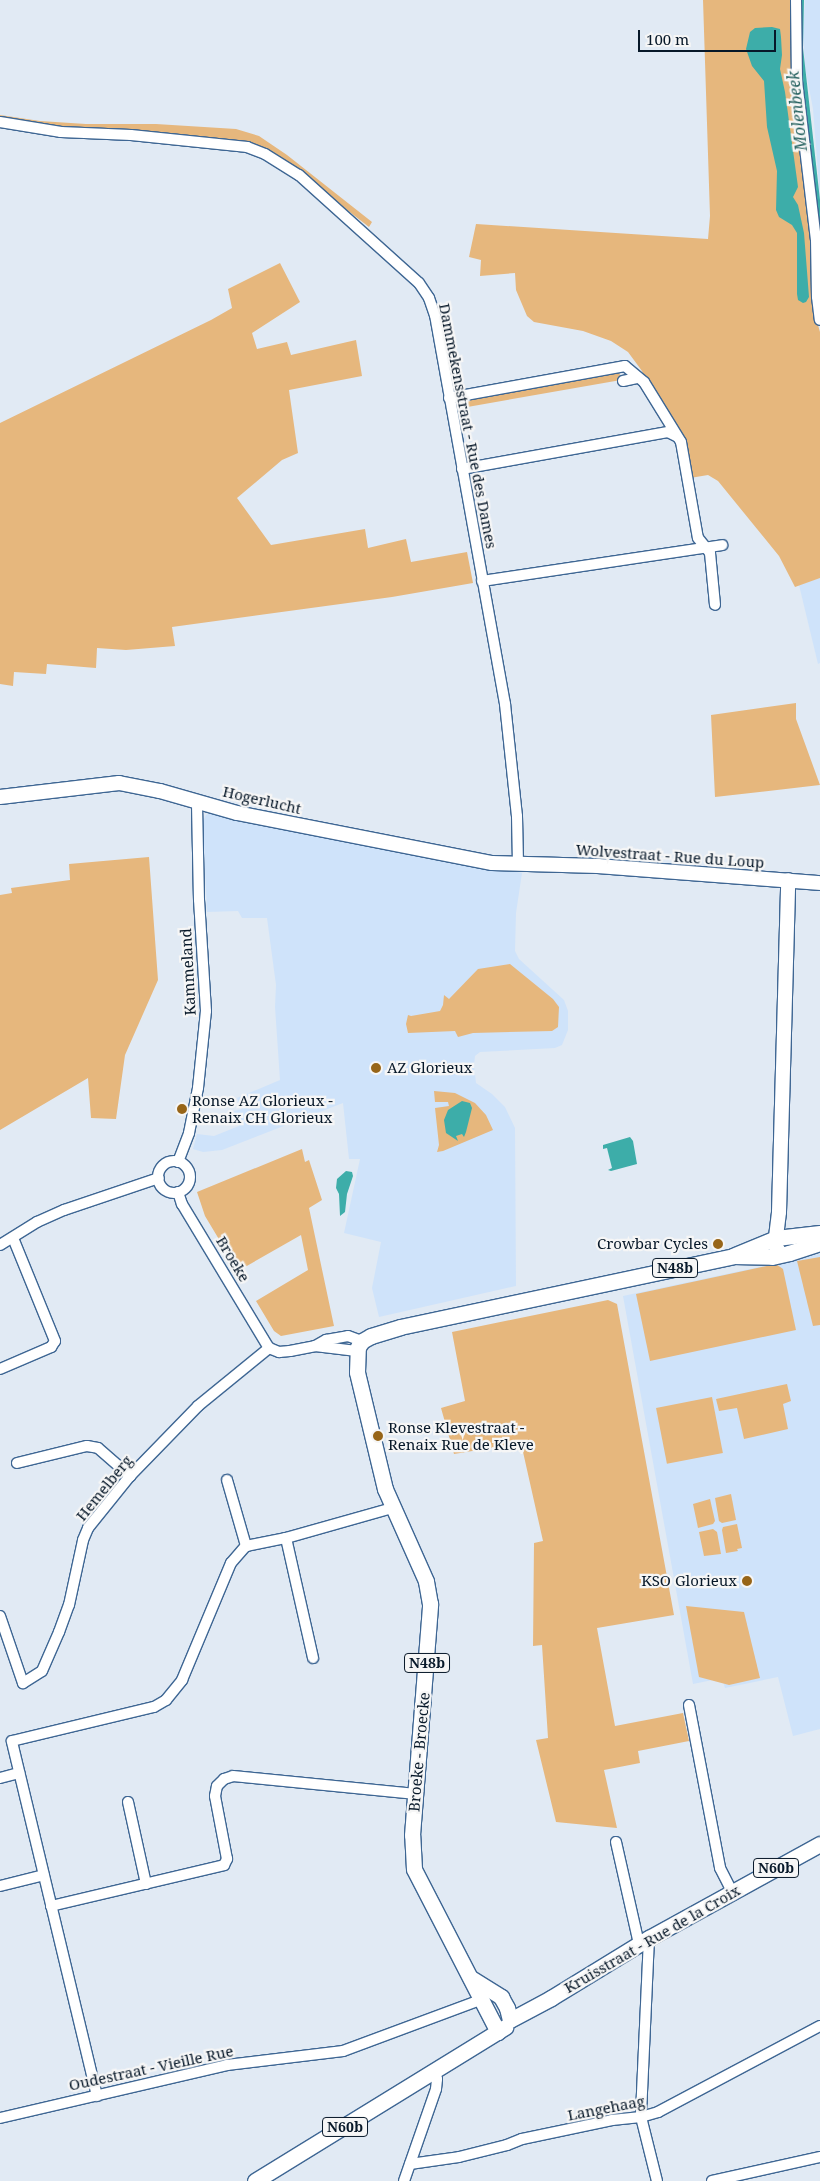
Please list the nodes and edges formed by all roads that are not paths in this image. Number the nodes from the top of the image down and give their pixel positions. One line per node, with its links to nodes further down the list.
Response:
1 (796, 0): 3 (street)
2 (0, 122): 6 (street, Dammekensstraat - Rue des Dames)
3 (820, 320)
4 (637, 378): 5 (street); 6 (street); 7 (street)
5 (623, 381)
6 (449, 398): 8 (street, Dammekensstraat - Rue des Dames)
7 (676, 436): 8 (street); 10 (street)
8 (462, 469): 11 (street, Dammekensstraat - Rue des Dames)
9 (722, 545): 10 (street)
10 (707, 546): 11 (street); 12 (street)
11 (482, 582): 15 (street, Dammekensstraat - Rue des Dames)
12 (715, 605)
13 (0, 797): 14 (street, Hogerlucht)
14 (197, 801): 15 (street, Hogerlucht); 18 (street, Kammeland)
15 (518, 864): 16 (street, Wolvestraat - Rue du Loup)
16 (788, 880): 17 (street, Wolvestraat - Rue du Loup); 22 (street)
17 (820, 883)
18 (178, 1162): 19 (street); 20 (street)
19 (159, 1178): 20 (street, Broeke); 23 (street)
20 (178, 1192): 28 (street, Broeke)
21 (820, 1233): 22 (main road, N48b)
22 (783, 1236): 26 (street); 26 (street); 27 (main road, N48b)
23 (14, 1238): 25 (street); 30 (street)
24 (820, 1243): 26 (main road, N48b)
25 (0, 1244)
26 (788, 1253): 27 (main road, N48b)
27 (733, 1256): 29 (main road, N48b)
28 (267, 1345): 29 (street); 32 (street, Hemelberg)
29 (359, 1346): 34 (main road, Broeke - Broecke / N48b)
30 (0, 1368)
31 (17, 1463): 32 (street)
32 (130, 1476): 37 (street, Hemelberg)
33 (228, 1480): 36 (street)
34 (392, 1508): 35 (street); 42 (main road, Broeke - Broecke / N48b)
35 (286, 1538): 36 (street); 38 (street)
36 (246, 1546): 40 (street)
37 (0, 1616)
38 (313, 1658)
39 (689, 1705): 49 (street)
40 (19, 1773): 41 (street); 46 (street)
41 (0, 1778)
42 (416, 1794): 47 (street); 52 (main road, Broeke - Broecke / N48b)
43 (128, 1802): 47 (street)
44 (616, 1842): 51 (street)
45 (820, 1844): 49 (main road, Kruisstraat - Rue de la Croix / N60b)
46 (44, 1875): 48 (street); 50 (street)
47 (146, 1884): 50 (street)
48 (0, 1886)
49 (732, 1892): 51 (main road, Kruisstraat - Rue de la Croix / N60b)
50 (51, 1906): 59 (street)
51 (644, 1941): 55 (main road, Kruisstraat - Rue de la Croix / N60b); 61 (street)
52 (467, 1974): 53 (main road, Broeke - Broecke / N48b); 54 (main road, Broeke - Broecke / N48b)
53 (496, 1995): 54 (main road); 55 (main road, Broeke - Broecke / N48b)
54 (480, 2000): 57 (main road, Broeke - Broecke / N48b); 59 (street, Oudestraat - Vieille Rue)
55 (510, 2020): 57 (main road, N60b)
56 (820, 2026): 61 (street, Langehaag)
57 (498, 2032): 58 (main road, N60b)
58 (428, 2075): 60 (street); 60 (street); 65 (main road, N60b)
59 (97, 2096): 62 (street, Oudestraat - Vieille Rue)
60 (432, 2102): 64 (street)
61 (641, 2117): 64 (street, Langehaag); 67 (street)
62 (0, 2118)
63 (820, 2157): 68 (street)
64 (410, 2164): 66 (street)
65 (255, 2181)
66 (404, 2181)
67 (657, 2181)
68 (712, 2181)

